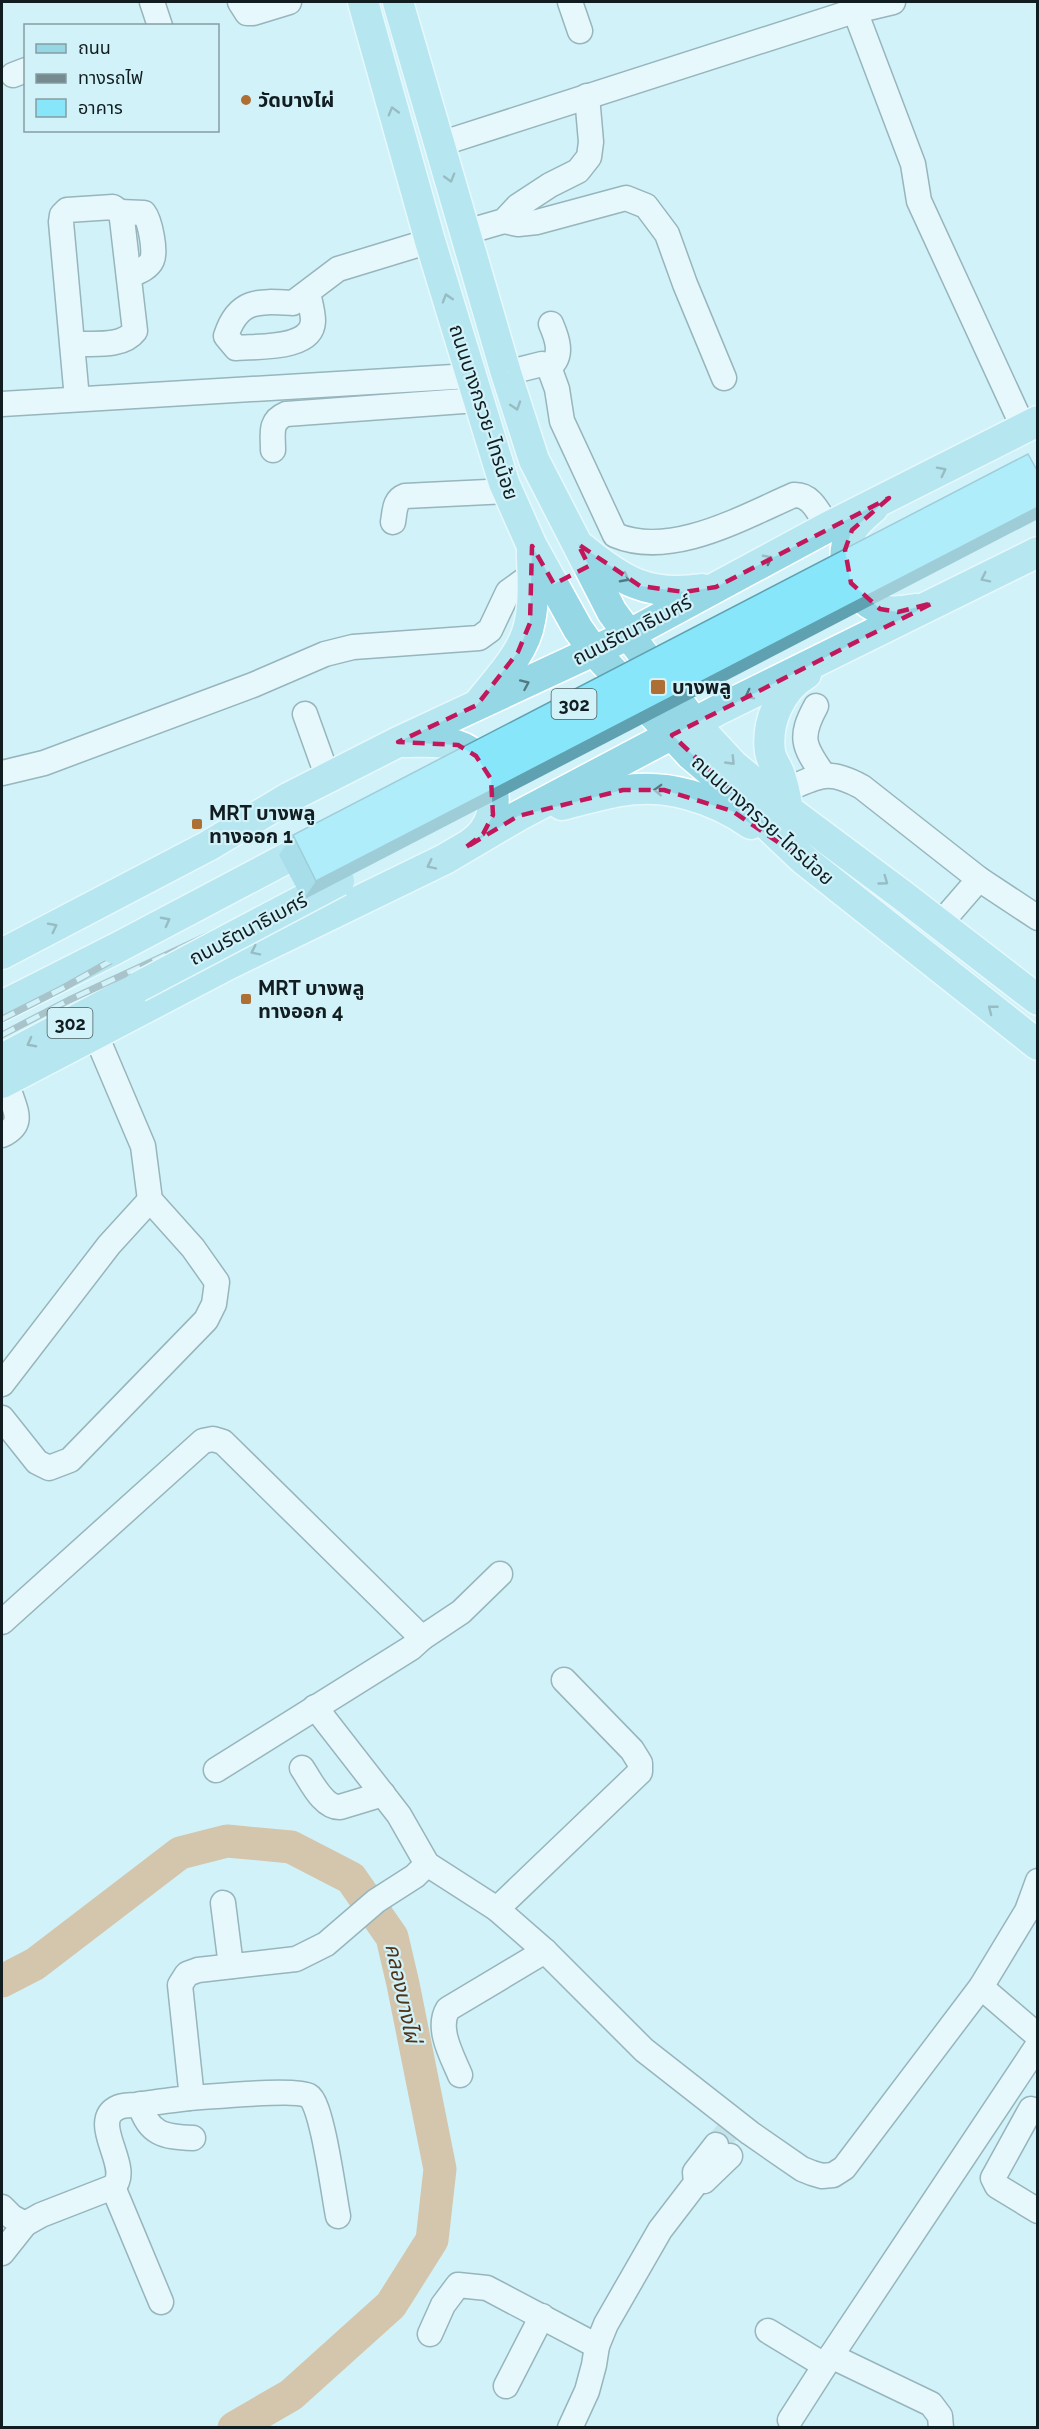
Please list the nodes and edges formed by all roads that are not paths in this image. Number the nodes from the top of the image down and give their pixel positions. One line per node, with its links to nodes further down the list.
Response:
1 (240, 2): 2 (street)
2 (289, 2)
3 (363, 2): 13 (main road, ถนนบางกรวย-ไทรน้อย, one-way to 3)
4 (398, 2): 10 (main road, ถนนบางกรวย-ไทรน้อย)
5 (570, 2): 8 (street)
6 (893, 2): 7 (street)
7 (851, 8): 9 (street); 23 (street)
8 (580, 31)
9 (587, 96): 10 (street); 11 (street)
10 (440, 144): 12 (main road, ถนนบางกรวย-ไทรน้อย, one-way to 12)
11 (504, 221): 12 (street); 19 (street)
12 (466, 232): 18 (main road, ถนนบางกรวย-ไทรน้อย)
13 (430, 241): 14 (street); 20 (main road, ถนนบางกรวย-ไทรน้อย, one-way to 13)
14 (308, 293)
15 (551, 324): 17 (street)
16 (72, 344): 16 (street); 21 (street)
17 (549, 367): 18 (street); 28 (street)
18 (506, 373): 31 (main road, ถนนบางกรวย-ไทรน้อย, one-way to 31)
19 (724, 378)
20 (474, 388): 21 (street); 24 (street); 25 (main road, ถนนบางกรวย-ไทรน้อย)
21 (77, 399): 22 (street)
22 (2, 404)
23 (1031, 425): 26 (main road, ถนนรัตนาธิเบศร์ / 302, one-way to 23)
24 (273, 450)
25 (508, 491): 27 (street); 32 (main road, ถนนบางกรวย-ไทรน้อย)
26 (890, 498): 28 (main road, ถนนรัตนาธิเบศร์ / 302); 36 (main road)
27 (393, 522)
28 (828, 527): 35 (main road, ถนนรัตนาธิเบศร์ / 302, one-way to 28)
29 (870, 552): 33 (main road)
30 (1037, 553): 36 (main road, ถนนรัตนาธิเบศร์ / 302, one-way to 36)
31 (583, 555): 32 (main road); 35 (main road, one-way to 35); 38 (main road, ถนนบางกรวย-ไทรน้อย)
32 (540, 568): 40 (main road, ถนนบางกรวย-ไทรน้อย); 43 (main road); 50 (street)
33 (818, 579)
34 (910, 581): 37 (main road, ถนนรัตนาธิเบศร์ / 302)
35 (716, 587): 38 (main road, ถนนรัตนาธิเบศร์ / 302)
36 (933, 603): 37 (main road, ถนนรัตนาธิเบศร์ / 302)
37 (857, 625): 46 (main road, ถนนรัตนาธิเบศร์ / 302, one-way to 46); 53 (main road)
38 (628, 635): 40 (main road, ถนนรัตนาธิเบศร์ / 302); 46 (main road, ถนนบางกรวย-ไทรน้อย)
39 (784, 647): 55 (main road, 302)
40 (593, 650): 43 (main road, ถนนรัตนาธิเบศร์ / 302, one-way to 40); 46 (main road, ถนนบางกรวย-ไทรน้อย)
41 (672, 654): 42 (main road, ถนนรัตนาธิเบศร์ / 302)
42 (599, 691)
43 (477, 705): 47 (main road, ถนนรัตนาธิเบศร์ / 302)
44 (816, 706): 51 (street)
45 (305, 714): 52 (street)
46 (684, 730): 53 (main road, ถนนบางกรวย-ไทรน้อย, one-way to 53); 54 (main road, ถนนรัตนาธิเบศร์ / 302); 58 (main road, ถนนบางกรวย-ไทรน้อย)
47 (398, 742): 52 (main road, ถนนรัตนาธิเบศร์ / 302); 57 (main road)
48 (504, 742): 49 (main road)
49 (452, 770)
50 (2, 773)
51 (824, 774): 53 (street); 60 (street)
52 (328, 778): 63 (main road, ถนนรัตนาธิเบศร์ / 302, one-way to 52)
53 (786, 800): 62 (main road, ถนนบางกรวย-ไทรน้อย, one-way to 62)
54 (518, 816): 57 (main road, ถนนรัตนาธิเบศร์ / 302); 58 (main road, one-way to 54)
55 (456, 819)
56 (346, 826): 65 (main road, 302, one-way to 56, bridge)
57 (465, 848): 66 (main road, ถนนรัตนาธิเบศร์ / 302, one-way to 66)
58 (803, 859): 67 (main road, ถนนบางกรวย-ไทรน้อย, one-way to 58)
59 (360, 869): 68 (main road, ถนนรัตนาธิเบศร์ / 302, one-way to 68, bridge)
60 (979, 879): 61 (street); 62 (street)
61 (1038, 918)
62 (940, 924): 64 (main road, ถนนบางกรวย-ไทรน้อย)
63 (8, 946)
64 (1038, 1000)
65 (2, 1006)
66 (83, 1040): 69 (main road, ถนนรัตนาธิเบศร์ / 302); 71 (street)
67 (1038, 1045)
68 (2, 1059)
69 (4, 1093): 70 (street)
70 (2, 1135)
71 (150, 1200): 72 (street); 73 (street)
72 (2, 1384)
73 (2, 1418)
74 (500, 1575): 76 (street)
75 (2, 1623): 76 (street)
76 (422, 1638): 78 (street)
77 (564, 1680): 85 (street)
78 (315, 1707): 80 (street); 81 (street)
79 (302, 1768): 81 (street)
80 (216, 1770)
81 (383, 1794): 82 (street)
82 (427, 1864): 85 (street); 87 (street)
83 (1038, 1881): 88 (street)
84 (223, 1903): 87 (street)
85 (497, 1909): 86 (street)
86 (545, 1950): 91 (street); 97 (street)
87 (231, 1966): 93 (street)
88 (981, 1987): 89 (street); 97 (street)
89 (1038, 2036)
90 (1038, 2045): 92 (street)
91 (460, 2075)
92 (1008, 2091): 95 (street); 109 (street)
93 (189, 2098): 94 (street); 101 (street)
94 (140, 2104): 96 (street); 98 (street)
95 (1034, 2111): 100 (street)
96 (193, 2138)
97 (734, 2138): 108 (street)
98 (113, 2187): 102 (street); 104 (street)
99 (2, 2207): 102 (street)
100 (1038, 2211)
101 (338, 2216)
102 (25, 2224): 103 (street)
103 (2, 2253)
104 (160, 2302)
105 (542, 2316): 107 (street); 108 (street); 110 (street)
106 (768, 2331): 109 (street)
107 (430, 2334)
108 (597, 2346): 112 (street)
109 (828, 2360): 111 (street); 113 (street)
110 (506, 2386)
111 (790, 2420)
112 (570, 2427)
113 (941, 2427)

